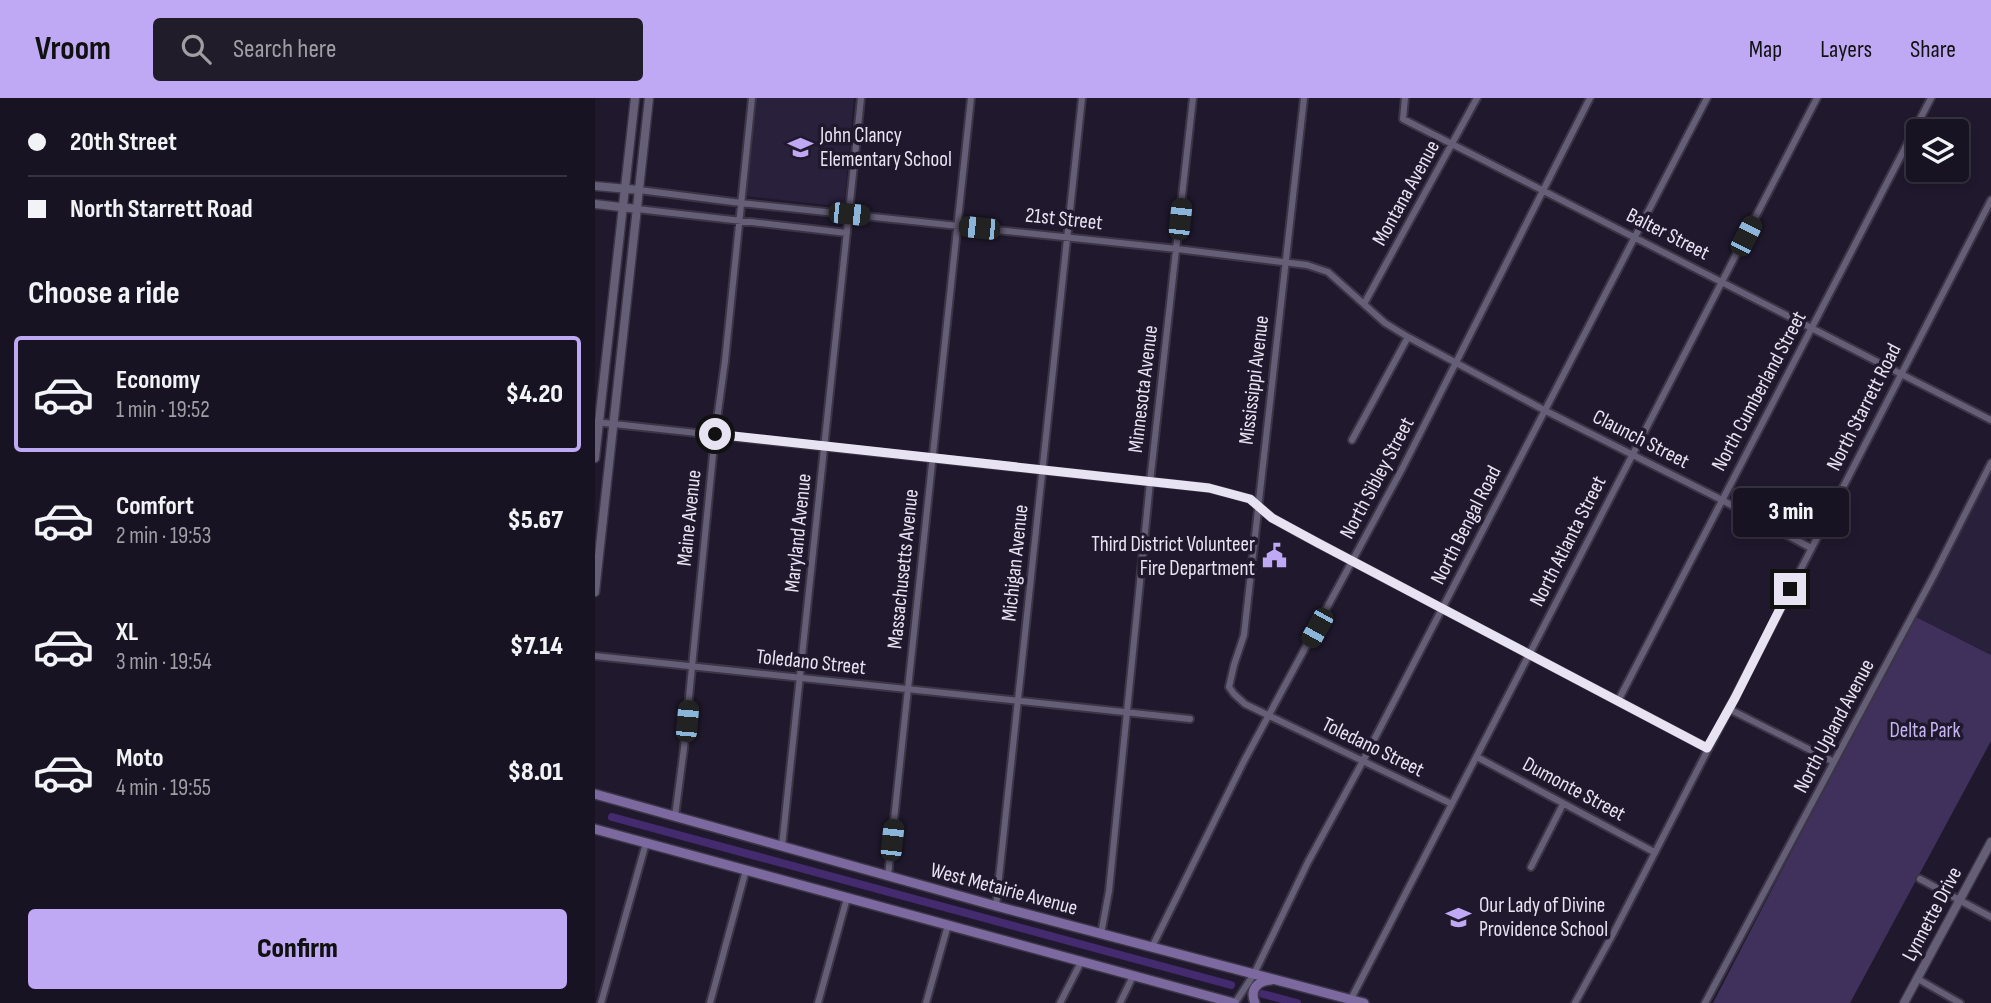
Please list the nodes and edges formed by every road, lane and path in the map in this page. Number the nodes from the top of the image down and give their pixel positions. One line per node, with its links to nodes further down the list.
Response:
1 (635, 98): 17 (street)
2 (649, 98): 18 (street)
3 (752, 98): 21 (street, Maine Avenue)
4 (862, 98): 25 (street, Maryland Avenue)
5 (971, 98): 27 (street, Massachusetts Avenue)
6 (1082, 98): 30 (street, Michigan Avenue)
7 (1193, 98): 31 (street, Minnesota Avenue)
8 (1304, 98): 32 (street, Mississippi Avenue)
9 (1405, 98): 15 (street, Balter Street)
10 (1477, 98): 15 (street, Montana Avenue)
11 (1590, 98): 19 (street, North Sibley Street)
12 (1707, 98): 29 (street, North Bengal Road)
13 (1817, 98): 33 (street, North Atlanta Street)
14 (1931, 98): 35 (street, North Cumberland Street)
15 (1453, 144): 19 (street, Balter Street); 34 (street, Montana Avenue)
16 (595, 186): 17 (street, 21st Street)
17 (625, 189): 18 (street, 21st Street); 23 (street)
18 (639, 190): 21 (street, 21st Street); 24 (street)
19 (1543, 190): 29 (street, Balter Street); 37 (street, North Sibley Street)
20 (1991, 200): 38 (street, North Starrett Road)
21 (741, 203): 25 (street, 21st Street); 26 (street, Maine Avenue)
22 (595, 204): 23 (street)
23 (623, 208): 24 (street); 41 (street)
24 (637, 209): 26 (street); 42 (street)
25 (849, 214): 27 (street, 21st Street); 28 (street, Maryland Avenue)
26 (739, 220): 28 (street); 43 (street, Maine Avenue)
27 (957, 225): 30 (street, 21st Street); 48 (street, Massachusetts Avenue)
28 (847, 233): 45 (street, Maryland Avenue)
29 (1634, 236): 33 (street, Balter Street); 39 (street, North Bengal Road)
30 (1068, 237): 31 (street, 21st Street); 50 (street, Michigan Avenue)
31 (1177, 249): 32 (street, 21st Street); 51 (street, Minnesota Avenue)
32 (1286, 261): 34 (street, 21st Street); 53 (street, Mississippi Avenue)
33 (1722, 281): 35 (street, Balter Street); 46 (street, North Atlanta Street)
34 (1364, 304): 36 (street, 21st Street)
35 (1813, 327): 38 (street, Balter Street); 52 (street, North Cumberland Street)
36 (1408, 337): 37 (street, 21st Street); 44 (street)
37 (1456, 363): 39 (street, Claunch Street); 55 (street, North Sibley Street)
38 (1900, 373): 40 (street, Balter Street); 54 (street, North Starrett Road)
39 (1544, 410): 46 (street, Claunch Street); 57 (street, North Bengal Road)
40 (1991, 420)
41 (597, 422): 42 (street); 47 (street)
42 (614, 424): 43 (street); 56 (street)
43 (715, 434): 45 (street); 61 (street, Maine Avenue)
44 (1352, 440)
45 (825, 446): 48 (street); 62 (street, Maryland Avenue)
46 (1632, 455): 52 (street, Claunch Street); 58 (street, North Atlanta Street)
47 (595, 458)
48 (932, 459): 50 (street); 63 (street, Massachusetts Avenue)
49 (1991, 463): 73 (street, North Upland Avenue)
50 (1043, 471): 51 (street); 65 (street, Michigan Avenue)
51 (1150, 482): 53 (street); 67 (street, Minnesota Avenue)
52 (1722, 499): 54 (street, Claunch Street); 64 (street, North Cumberland Street)
53 (1257, 506): 55 (street); 60 (street, Mississippi Avenue)
54 (1811, 548): 66 (street, North Starrett Road)
55 (1353, 562): 57 (street); 68 (street, North Sibley Street)
56 (595, 592)
57 (1442, 609): 58 (street); 72 (street, North Bengal Road)
58 (1530, 655): 64 (street); 71 (street, North Atlanta Street)
59 (595, 656): 61 (street, Toledano Street)
60 (1234, 665): 68 (street, Toledano Street)
61 (692, 666): 62 (street, Toledano Street); 77 (street, Maine Avenue)
62 (800, 678): 63 (street, Toledano Street); 81 (street, Maryland Avenue)
63 (908, 690): 65 (street, Toledano Street); 85 (street, Massachusetts Avenue)
64 (1618, 701): 70 (street)
65 (1018, 702): 67 (street, Toledano Street); 89 (street, Michigan Avenue)
66 (1728, 709): 70 (street, North Starrett Road); 73 (street)
67 (1127, 713): 69 (street, Toledano Street); 92 (street, Minnesota Avenue)
68 (1269, 715): 72 (street, Toledano Street); 93 (street, North Sibley Street)
69 (1190, 719)
70 (1707, 748): 82 (street, North Starrett Road)
71 (1477, 757): 75 (street, North Atlanta Street); 76 (street, Dumonte Street)
72 (1363, 761): 75 (street, Toledano Street); 95 (street, North Bengal Road)
73 (1834, 762): 110 (street, North Upland Avenue)
74 (597, 795): 77 (main road, West Metairie Avenue)
75 (1452, 804): 99 (street, North Atlanta Street)
76 (1563, 804): 82 (street, Dumonte Street); 83 (street)
77 (675, 816): 81 (main road, West Metairie Avenue)
78 (595, 829): 80 (main road)
79 (1991, 842): 88 (street, Lynnette Drive)
80 (646, 843): 84 (main road); 100 (street)
81 (782, 846): 85 (main road, West Metairie Avenue)
82 (1654, 852): 109 (street, North Starrett Road)
83 (1531, 867)
84 (746, 870): 87 (main road); 101 (street)
85 (888, 876): 89 (main road, West Metairie Avenue)
86 (1920, 879): 88 (street)
87 (847, 898): 91 (main road); 102 (street)
88 (1960, 899): 90 (street); 97 (street, Lynnette Drive)
89 (996, 906): 92 (main road, West Metairie Avenue)
90 (1991, 917)
91 (948, 925): 94 (main road); 103 (street)
92 (1101, 934): 93 (main road, West Metairie Avenue)
93 (1152, 947): 95 (main road, West Metairie Avenue)
94 (1081, 962): 96 (main road); 104 (street)
95 (1254, 974): 98 (main road, West Metairie Avenue); 106 (street, North Bengal Road)
96 (1133, 976): 105 (street); 106 (main road)
97 (1918, 979): 111 (street, Lynnette Drive); 112 (street)
98 (1280, 980): 99 (main road, West Metairie Avenue); 107 (main road)
99 (1351, 999): 108 (main road, West Metairie Avenue)
100 (601, 1003)
101 (710, 1003)
102 (818, 1003)
103 (926, 1003)
104 (1060, 1003)
105 (1120, 1003)
106 (1234, 1003)
107 (1255, 1003)
108 (1364, 1003)
109 (1575, 1003)
110 (1705, 1003)
111 (1904, 1003)
112 (1960, 1003)

